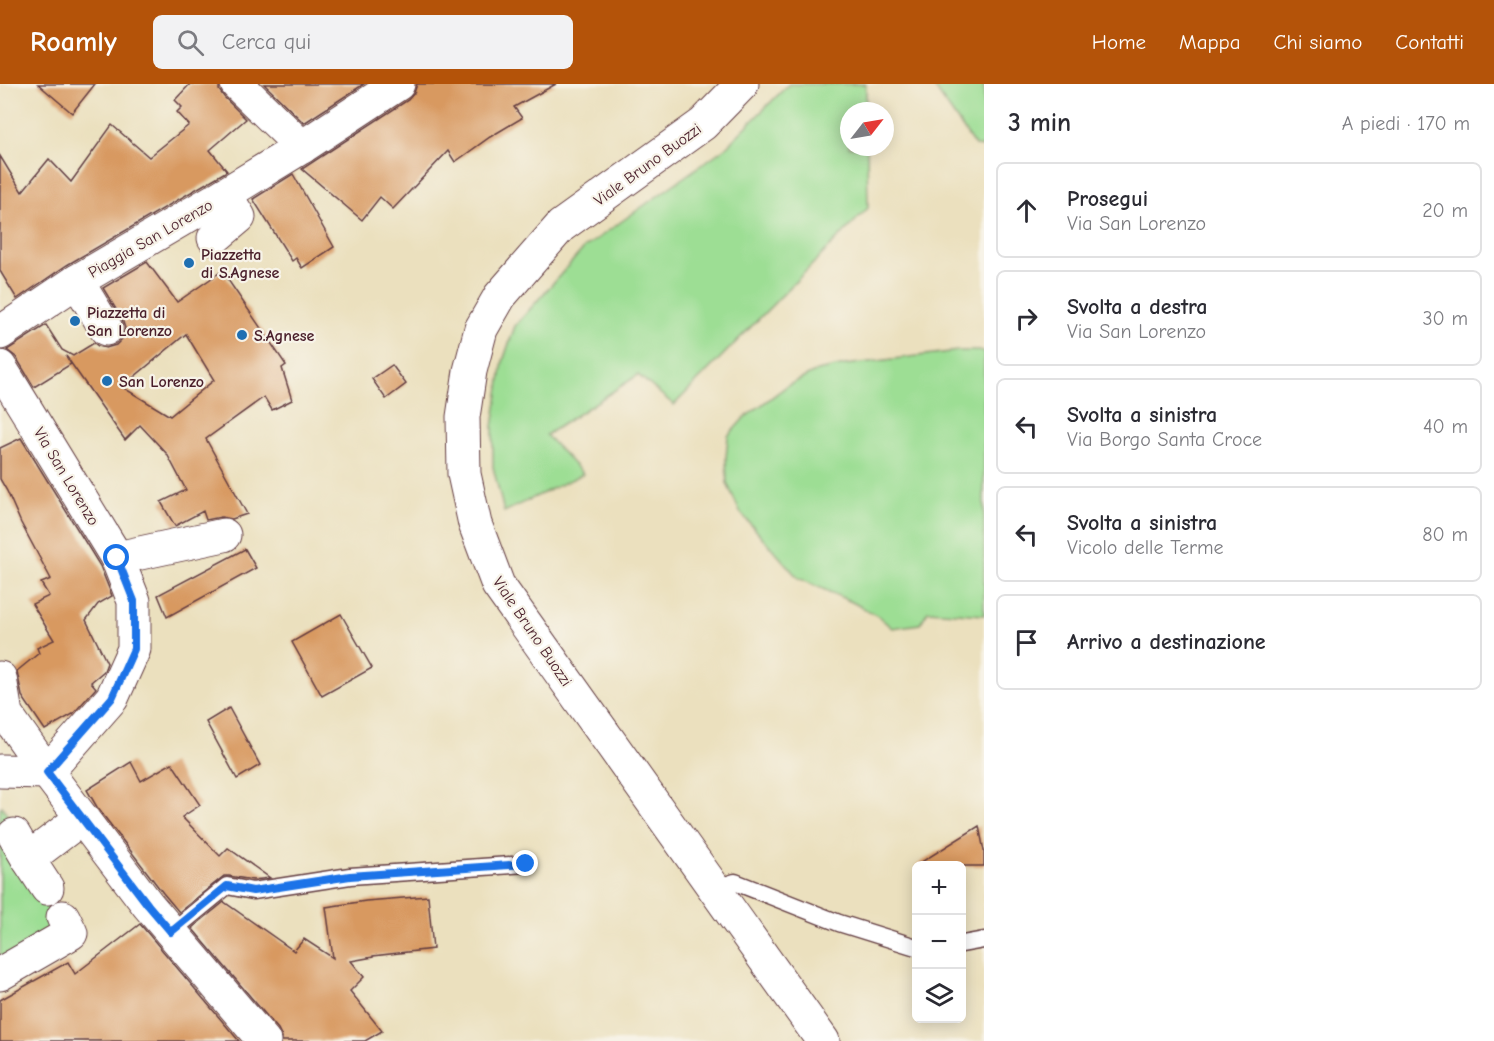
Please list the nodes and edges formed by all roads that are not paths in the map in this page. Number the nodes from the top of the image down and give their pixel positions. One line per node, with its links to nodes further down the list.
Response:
1 (237, 84): 4 (street)
2 (398, 84): 4 (street, Piaggia San Lorenzo)
3 (742, 84): 19 (street, Viale Bruno Buozzi)
4 (302, 147): 5 (street, Piaggia San Lorenzo)
5 (225, 194): 6 (street); 7 (street, Piaggia San Lorenzo)
6 (214, 238)
7 (77, 281): 8 (street); 9 (street, Piaggia San Lorenzo)
8 (106, 329)
9 (0, 333)
10 (0, 367): 12 (street, Via San Lorenzo)
11 (224, 535): 12 (street)
12 (117, 558): 14 (street, Via San Lorenzo)
13 (0, 678): 14 (street)
14 (47, 772): 15 (street); 16 (street)
15 (3, 774)
16 (82, 818): 18 (street); 21 (street)
17 (526, 864): 21 (lane)
18 (47, 888)
19 (715, 888): 24 (lane); 27 (street, Viale Bruno Buozzi)
20 (67, 925): 25 (street)
21 (171, 932): 26 (street)
22 (984, 940): 23 (lane)
23 (966, 944)
24 (912, 946)
25 (0, 974)
26 (264, 1041)
27 (823, 1041)

